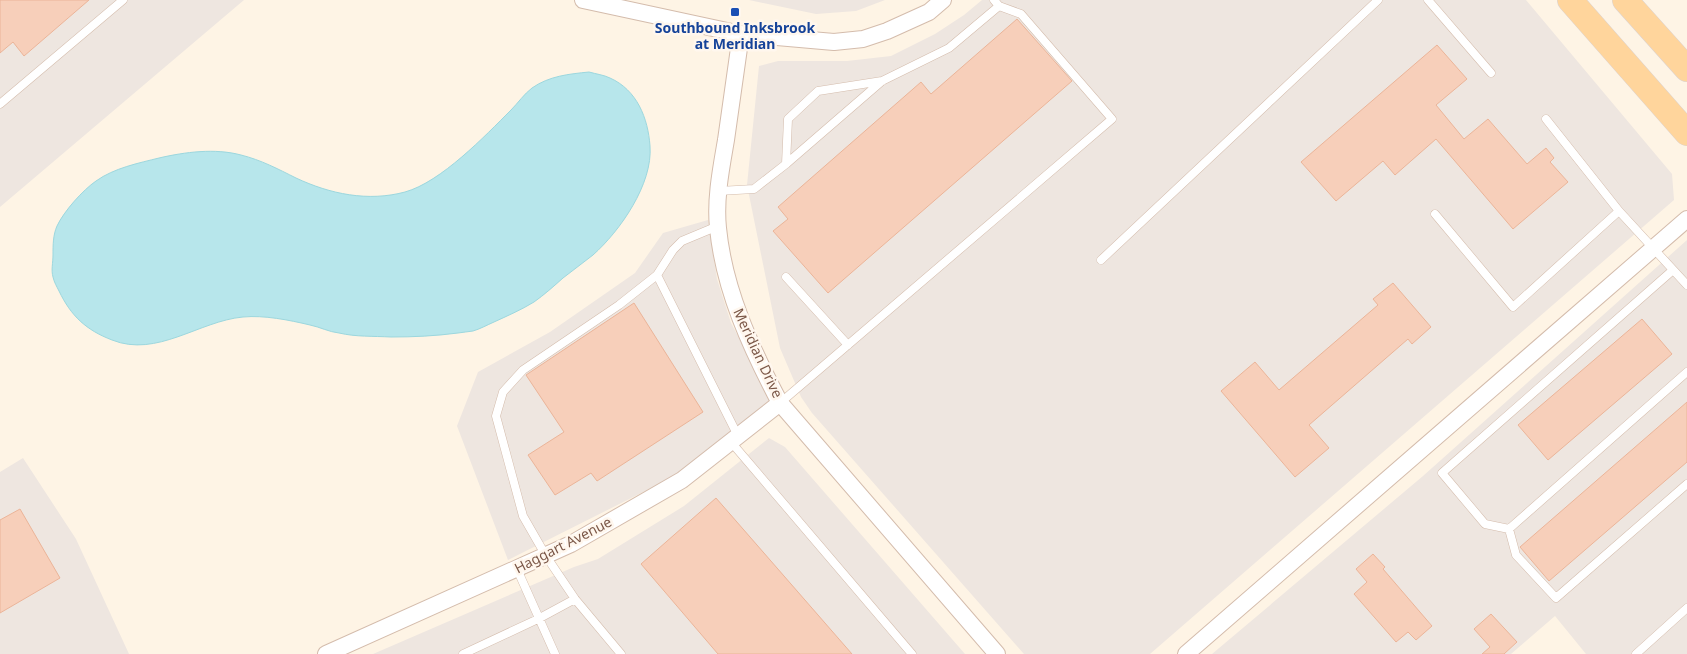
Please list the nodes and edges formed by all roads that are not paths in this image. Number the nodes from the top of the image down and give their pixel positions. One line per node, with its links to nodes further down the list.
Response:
1 (123, 0): 13 (lane)
2 (583, 0): 9 (street)
3 (944, 0): 9 (street)
4 (1378, 0): 23 (lane)
5 (1428, 0): 11 (lane)
6 (1570, 0): 15 (main road)
7 (1626, 0): 10 (main road)
8 (996, 3): 12 (lane); 28 (lane)
9 (742, 34): 17 (street, Meridian Drive)
10 (1687, 69)
11 (1491, 73)
12 (882, 81): 16 (lane); 16 (lane)
13 (0, 104)
14 (1546, 119): 18 (lane)
15 (1687, 133)
16 (786, 164): 17 (lane)
17 (719, 191): 21 (street, Meridian Drive)
18 (1619, 211): 19 (lane); 22 (lane)
19 (1435, 214)
20 (1687, 219): 22 (street)
21 (718, 226): 25 (lane); 30 (street, Meridian Drive)
22 (1653, 248): 24 (lane); 45 (street)
23 (1101, 260)
24 (1673, 270): 27 (lane); 33 (lane)
25 (657, 275): 31 (lane); 34 (lane)
26 (786, 277): 28 (lane)
27 (1687, 286)
28 (848, 345): 30 (lane)
29 (1687, 372): 33 (lane)
30 (780, 403): 31 (street, Haggart Avenue); 44 (street, Meridian Drive)
31 (735, 439): 34 (street, Haggart Avenue); 43 (lane)
32 (1687, 484): 33 (lane)
33 (1509, 529)
34 (546, 556): 35 (street, Haggart Avenue); 36 (lane)
35 (517, 569): 38 (lane); 39 (street, Haggart Avenue)
36 (575, 599): 38 (lane); 42 (lane)
37 (1687, 608): 46 (lane)
38 (538, 619): 40 (lane); 41 (lane)
39 (326, 654)
40 (462, 654)
41 (555, 654)
42 (621, 654)
43 (912, 654)
44 (998, 654)
45 (1186, 654)
46 (1636, 654)

